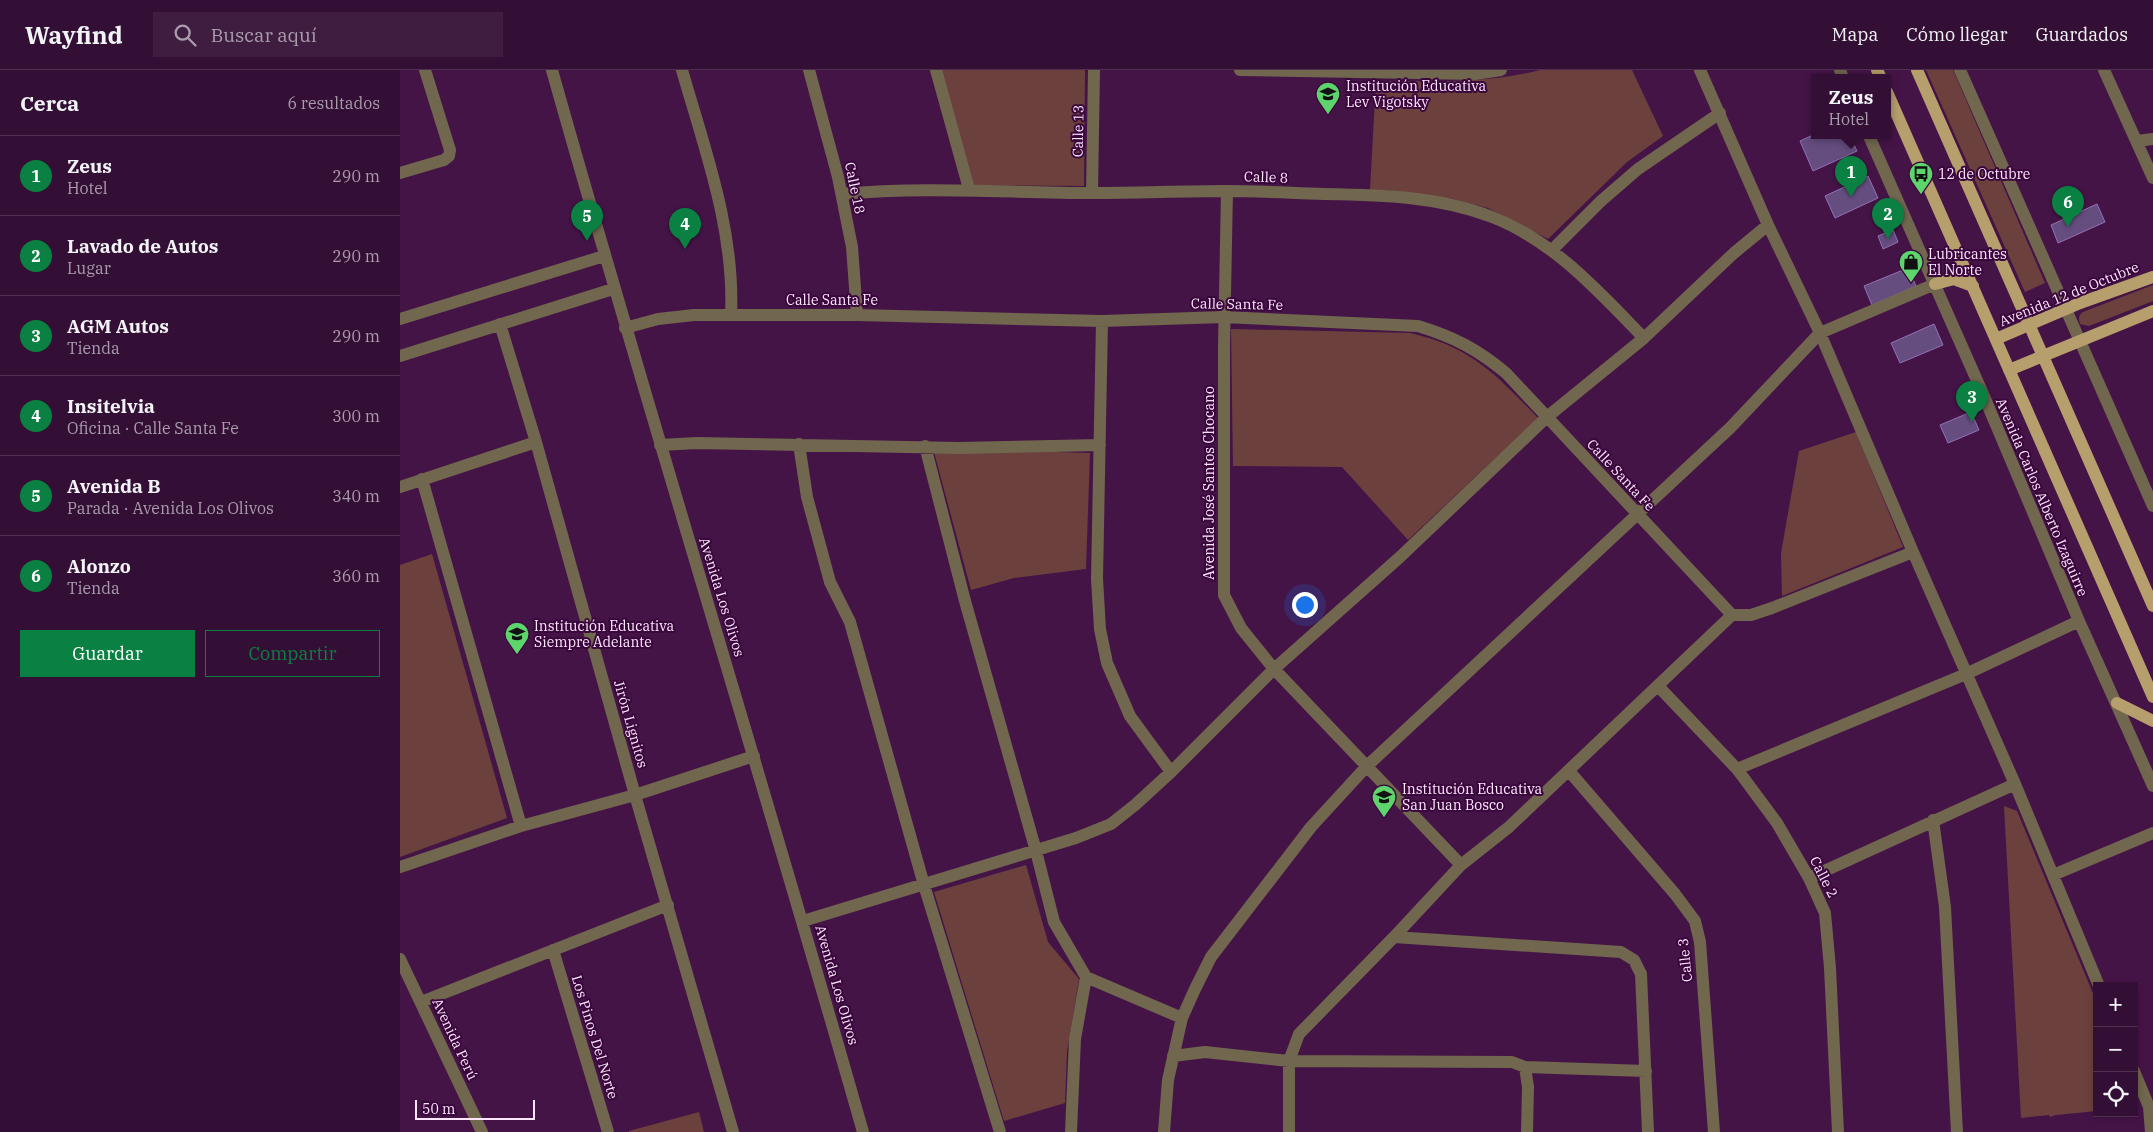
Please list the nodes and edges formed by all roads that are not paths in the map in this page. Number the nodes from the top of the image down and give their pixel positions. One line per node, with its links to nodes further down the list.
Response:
1 (425, 70): 18 (street)
2 (552, 70): 26 (street, Avenida Los Olivos)
3 (682, 70): 33 (street)
4 (809, 70): 23 (street, Calle 18)
5 (936, 70): 20 (street)
6 (1094, 70): 22 (street, Calle 13)
7 (1240, 70): 8 (street)
8 (1501, 70)
9 (1700, 70): 14 (street)
10 (1917, 70): 39 (main road)
11 (1960, 70): 31 (street)
12 (2104, 70): 17 (street)
13 (1891, 101): 29 (main road, Avenida Carlos Alberto Izaguirre)
14 (1720, 113): 24 (street); 25 (street)
15 (1870, 139): 28 (street, Avenida Carlos Alberto Izaguirre)
16 (2153, 139): 17 (street)
17 (2137, 141): 19 (street)
18 (400, 173)
19 (2153, 178)
20 (969, 189): 22 (street, Calle 8); 23 (street, Calle 8)
21 (1227, 191): 22 (street, Calle 8); 25 (street, Calle 8); 35 (street, Avenida José Santos Chocano)
22 (1092, 193)
23 (842, 194): 34 (street, Calle 18)
24 (1768, 225): 41 (street); 42 (street)
25 (1552, 250): 42 (street, Calle 8)
26 (604, 256): 30 (street, Avenida Los Olivos); 36 (street)
27 (2153, 277): 31 (main road, Avenida 12 de Octubre)
28 (1935, 284): 29 (main road); 41 (street); 61 (street, Avenida Carlos Alberto Izaguirre)
29 (1973, 286): 43 (main road, Avenida Carlos Alberto Izaguirre)
30 (613, 289): 38 (street); 40 (street, Avenida Los Olivos)
31 (2065, 309): 39 (main road, Avenida 12 de Octubre); 44 (street)
32 (2153, 311): 44 (main road)
33 (731, 315): 34 (street, Calle Santa Fe); 40 (street, Calle Santa Fe)
34 (857, 315): 37 (street, Calle Santa Fe)
35 (1224, 317): 37 (street, Calle Santa Fe); 48 (street, Calle Santa Fe); 62 (street, Avenida José Santos Chocano)
36 (400, 319)
37 (1102, 321): 52 (street)
38 (500, 324): 45 (street); 49 (street, Jirón Lignitos)
39 (2029, 324): 43 (main road, Avenida 12 de Octubre); 46 (main road)
40 (625, 328): 51 (street, Avenida Los Olivos)
41 (1820, 333): 57 (street); 58 (street)
42 (1644, 338): 48 (street)
43 (1996, 339): 47 (main road, Avenida Carlos Alberto Izaguirre)
44 (2079, 340): 46 (main road); 56 (street)
45 (400, 356)
46 (2043, 356): 47 (main road); 59 (main road)
47 (2009, 370): 65 (main road, Avenida Carlos Alberto Izaguirre)
48 (1547, 418): 57 (street, Calle Santa Fe); 62 (street)
49 (536, 442): 54 (street); 75 (street, Jirón Lignitos)
50 (799, 444): 51 (street); 53 (street); 84 (street)
51 (660, 445): 68 (street, Avenida Los Olivos)
52 (1100, 445): 53 (street); 72 (street)
53 (924, 446): 79 (street)
54 (422, 479): 55 (street); 77 (street)
55 (400, 486)
56 (2153, 506)
57 (1638, 514): 60 (street, Calle Santa Fe); 69 (street)
58 (1913, 552): 60 (street); 63 (street)
59 (2153, 606)
60 (1732, 615): 64 (street)
61 (2079, 621): 63 (street); 66 (street, Avenida Carlos Alberto Izaguirre)
62 (1274, 669): 69 (street, Avenida José Santos Chocano); 72 (street)
63 (1966, 674): 70 (street); 73 (street)
64 (1658, 686): 70 (street, Calle 2); 71 (street)
65 (2153, 697)
66 (2117, 703): 67 (main road); 74 (street, Avenida Carlos Alberto Izaguirre)
67 (2153, 721)
68 (754, 756): 75 (street); 86 (street, Avenida Los Olivos)
69 (1367, 766): 80 (street, Avenida José Santos Chocano); 93 (street)
70 (1737, 769): 83 (street, Calle 2)
71 (1569, 770): 80 (street); 109 (street, Calle 3)
72 (1171, 772): 79 (street)
73 (2015, 784): 76 (street); 82 (street)
74 (2153, 786)
75 (635, 795): 77 (street); 85 (street, Jirón Lignitos)
76 (1933, 820): 83 (street); 111 (street)
77 (521, 826): 81 (street)
78 (2153, 833): 82 (street)
79 (1036, 851): 84 (street); 90 (street)
80 (1461, 865): 87 (street)
81 (400, 867)
82 (2053, 875): 91 (street)
83 (1809, 878): 110 (street, Calle 2)
84 (924, 884): 86 (street); 103 (street)
85 (668, 905): 88 (street); 101 (street, Jirón Lignitos)
86 (803, 921): 102 (street, Avenida Los Olivos)
87 (1394, 937): 95 (street); 97 (street)
88 (553, 950): 92 (street); 100 (street, Los Pinos Del Norte)
89 (400, 959): 92 (street, Avenida Perú)
90 (1086, 977): 93 (street); 104 (street)
91 (2097, 982)
92 (421, 1002): 99 (street, Avenida Perú)
93 (1182, 1018): 94 (street)
94 (1173, 1056): 95 (street); 105 (street)
95 (1289, 1061): 96 (street); 106 (street)
96 (1525, 1067): 97 (street); 107 (street)
97 (1646, 1071): 108 (street)
98 (2134, 1072): 112 (street)
99 (482, 1132)
100 (608, 1132)
101 (733, 1132)
102 (863, 1132)
103 (1000, 1132)
104 (1071, 1132)
105 (1164, 1132)
106 (1289, 1132)
107 (1528, 1132)
108 (1648, 1132)
109 (1714, 1132)
110 (1838, 1132)
111 (1957, 1132)
112 (2151, 1132)

